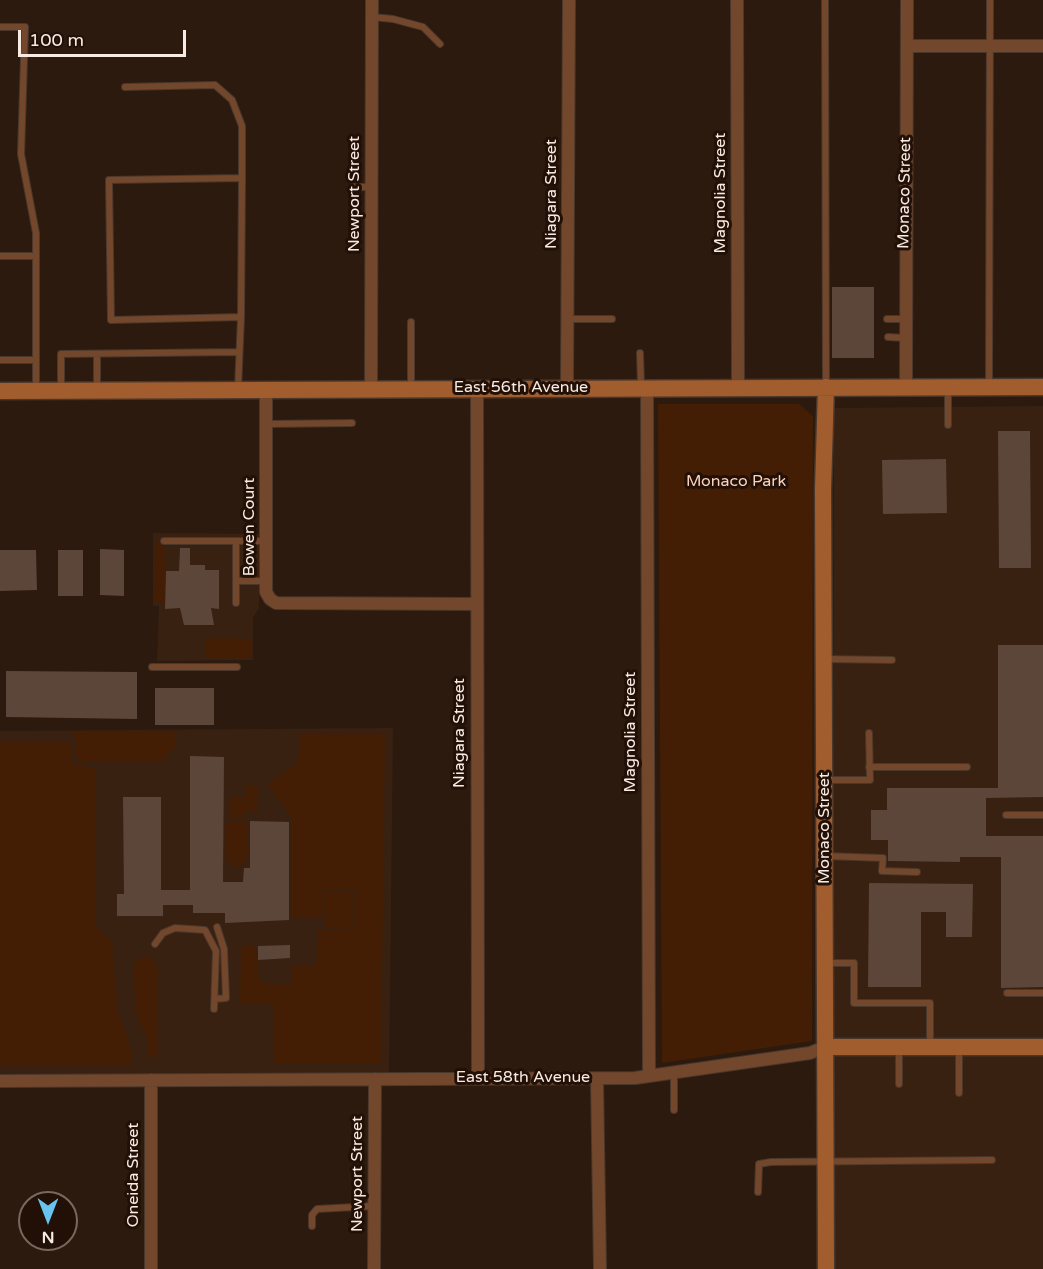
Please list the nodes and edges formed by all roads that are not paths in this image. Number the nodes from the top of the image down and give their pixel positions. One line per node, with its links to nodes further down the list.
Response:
1 (372, 0): 7 (street, Newport Street)
2 (569, 0): 20 (street, Niagara Street)
3 (737, 0): 34 (street, Magnolia Street)
4 (825, 0): 35 (lane)
5 (907, 0): 10 (street, Monaco Street)
6 (990, 0): 11 (lane)
7 (372, 18): 9 (lane); 16 (street, Newport Street)
8 (0, 27): 18 (lane)
9 (440, 44)
10 (907, 46): 11 (street); 23 (street, Monaco Street)
11 (990, 46): 12 (street); 38 (lane)
12 (1043, 46)
13 (125, 87): 14 (lane)
14 (242, 178): 19 (lane); 19 (lane)
15 (353, 187): 16 (lane)
16 (372, 187): 42 (street, Newport Street)
17 (0, 256): 18 (lane)
18 (36, 256): 31 (lane)
19 (241, 317): 27 (lane)
20 (568, 319): 21 (lane); 32 (street, Niagara Street)
21 (612, 319)
22 (887, 319): 23 (lane)
23 (904, 319): 26 (street, Monaco Street)
24 (411, 322): 40 (lane)
25 (888, 338): 26 (lane)
26 (905, 338): 36 (street, Monaco Street)
27 (238, 352): 29 (lane); 43 (lane)
28 (640, 353): 33 (lane)
29 (97, 354): 47 (lane); 48 (lane)
30 (0, 360): 31 (lane)
31 (36, 360): 46 (lane)
32 (567, 387): 33 (street, East 56th Avenue); 41 (street, East 56th Avenue)
33 (644, 387): 34 (street, East 56th Avenue); 84 (street, Magnolia Street)
34 (738, 387): 35 (street, East 56th Avenue)
35 (825, 387): 36 (street, East 56th Avenue); 59 (street, Monaco Street)
36 (906, 387): 37 (street, East 56th Avenue)
37 (948, 387): 38 (street, East 56th Avenue); 51 (lane)
38 (989, 387): 39 (street, East 56th Avenue)
39 (1043, 387)
40 (411, 388): 41 (street, East 56th Avenue); 42 (street, East 56th Avenue)
41 (477, 388): 58 (street, Niagara Street)
42 (371, 389): 44 (street, East 56th Avenue)
43 (238, 390): 44 (street, East 56th Avenue); 48 (street, East 56th Avenue)
44 (266, 390): 50 (street, Bowen Court)
45 (0, 391): 46 (street, East 56th Avenue)
46 (36, 391): 47 (street, East 56th Avenue)
47 (61, 391): 48 (street, East 56th Avenue)
48 (97, 391)
49 (352, 423): 50 (lane)
50 (266, 424): 53 (street, Bowen Court)
51 (948, 425)
52 (164, 541): 54 (lane)
53 (266, 541): 54 (lane); 56 (street, Bowen Court)
54 (236, 542): 55 (lane)
55 (236, 581): 56 (lane); 57 (lane)
56 (266, 581): 58 (street, Bowen Court)
57 (236, 603)
58 (477, 604): 85 (street, Niagara Street)
59 (824, 659): 60 (lane); 66 (street, Monaco Street)
60 (892, 660)
61 (152, 667): 62 (lane)
62 (237, 667)
63 (869, 732): 64 (lane)
64 (869, 767): 65 (lane); 66 (lane)
65 (967, 767)
66 (824, 780): 69 (street, Monaco Street)
67 (1006, 815): 68 (lane)
68 (1043, 815)
69 (825, 856): 70 (lane); 73 (street, Monaco Street)
70 (917, 872)
71 (217, 927): 76 (lane)
72 (155, 944): 76 (lane)
73 (825, 963): 78 (street, Monaco Street); 80 (lane)
74 (1007, 993): 75 (lane)
75 (1043, 993)
76 (214, 999): 77 (lane)
77 (214, 1009)
78 (825, 1047): 79 (street, East 58th Avenue); 83 (street, East 58th Avenue); 94 (street, Monaco Street)
79 (899, 1047): 80 (street, East 58th Avenue); 90 (lane)
80 (930, 1047): 81 (street, East 58th Avenue)
81 (959, 1047): 82 (street, East 58th Avenue); 91 (lane)
82 (1043, 1047)
83 (674, 1073): 84 (street, East 58th Avenue); 92 (lane)
84 (649, 1076): 86 (street, East 58th Avenue)
85 (478, 1078): 86 (street, East 58th Avenue); 88 (street, East 58th Avenue)
86 (597, 1078): 100 (street)
87 (151, 1080): 88 (street, East 58th Avenue); 89 (street, East 58th Avenue); 98 (street, Oneida Street)
88 (375, 1080): 96 (street, Newport Street)
89 (0, 1081)
90 (899, 1084)
91 (959, 1093)
92 (674, 1110)
93 (992, 1160): 94 (lane)
94 (826, 1162): 95 (lane); 101 (street, Monaco Street)
95 (758, 1192)
96 (374, 1206): 97 (lane); 99 (street, Newport Street)
97 (312, 1226)
98 (151, 1269)
99 (374, 1269)
100 (600, 1269)
101 (826, 1269)

